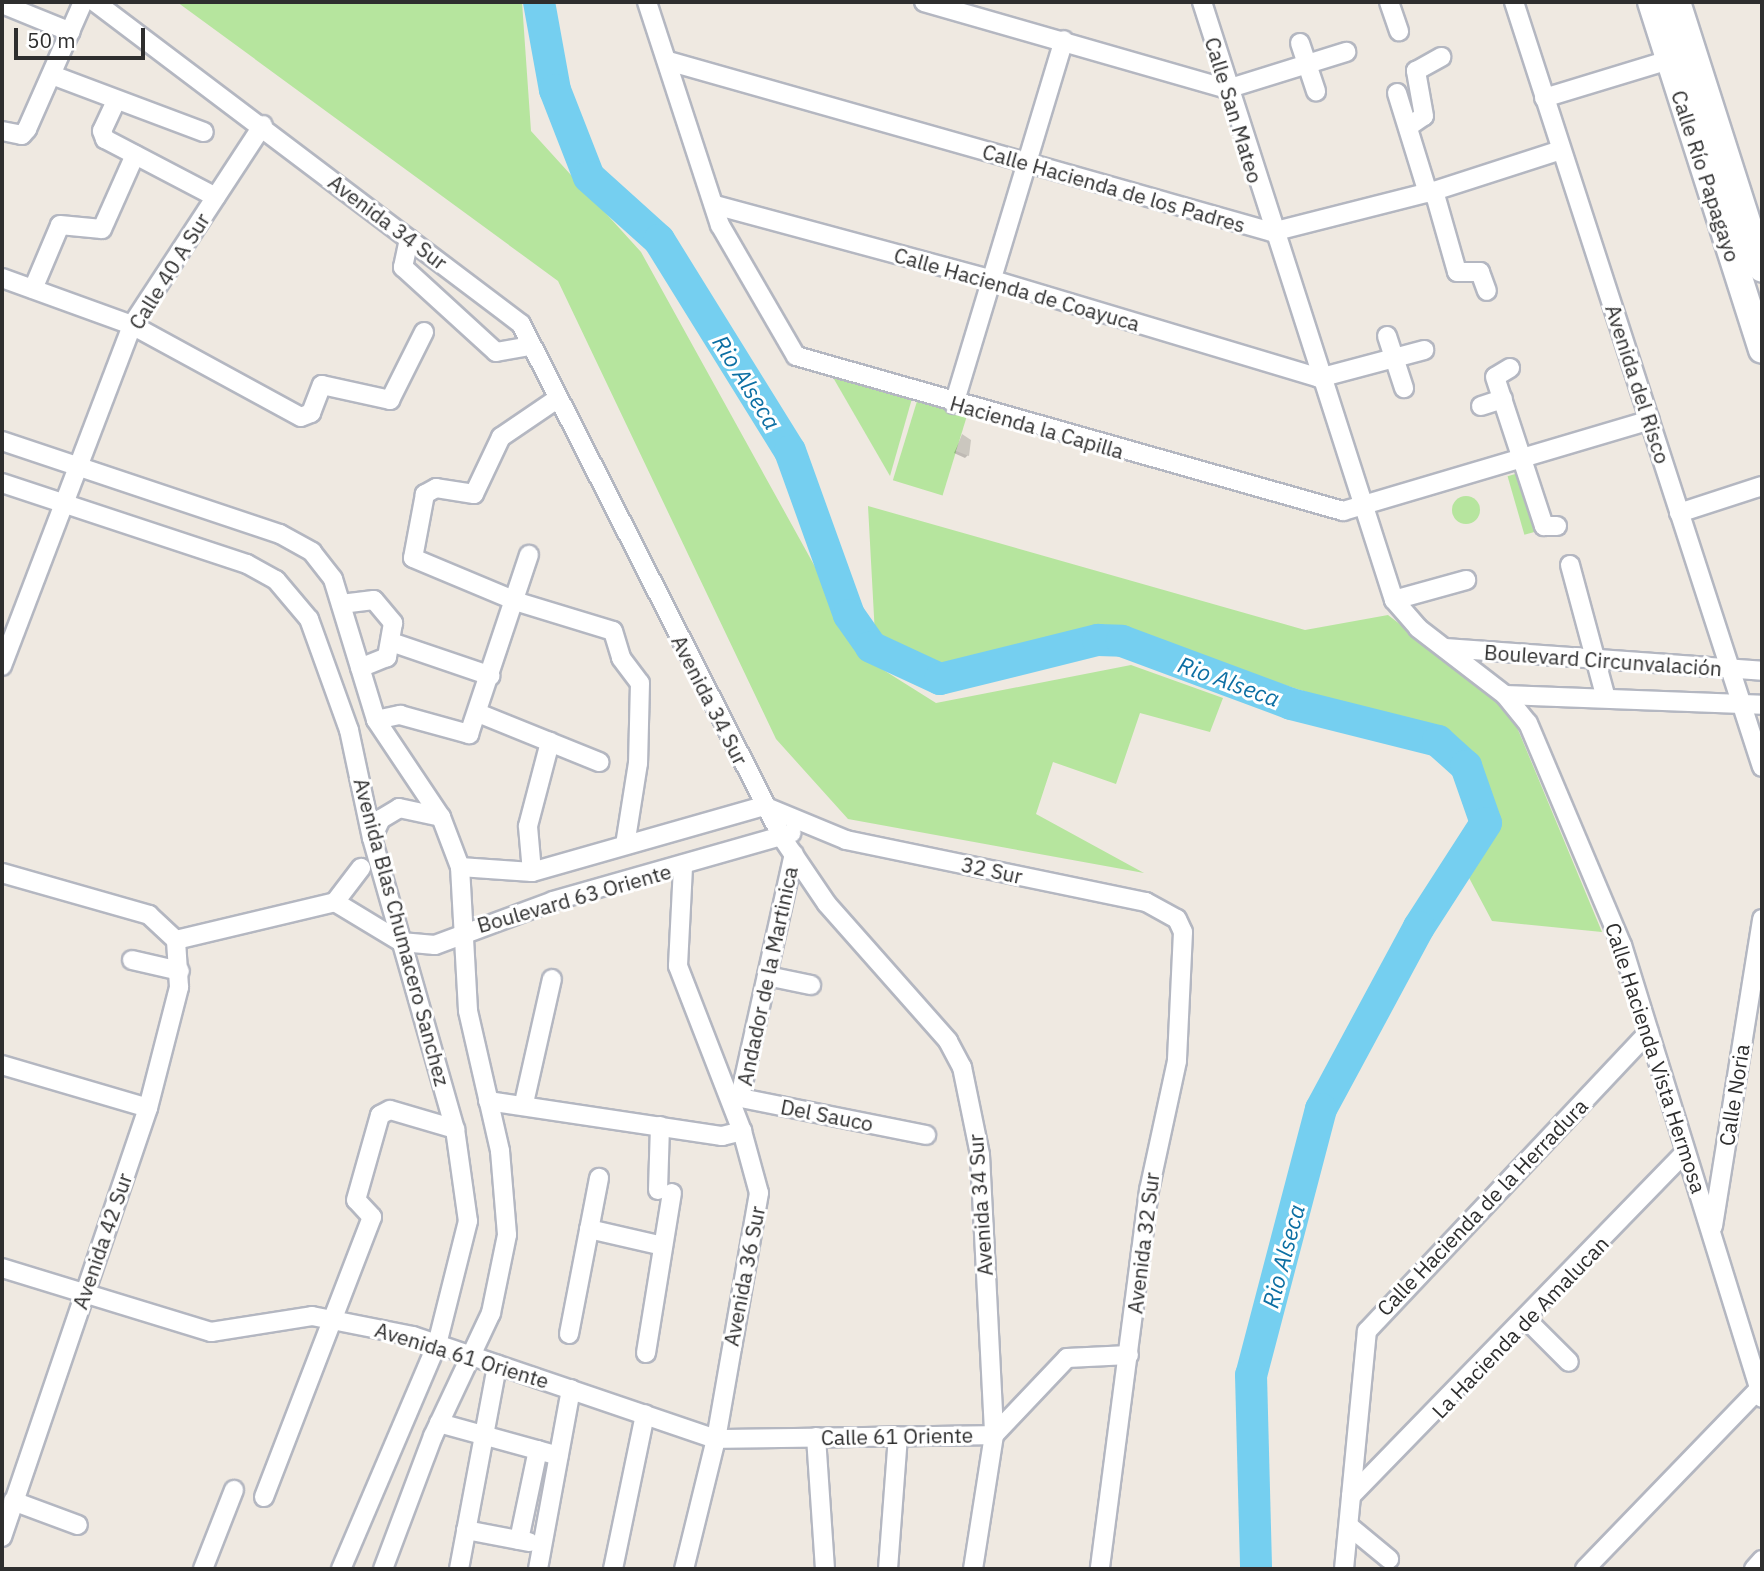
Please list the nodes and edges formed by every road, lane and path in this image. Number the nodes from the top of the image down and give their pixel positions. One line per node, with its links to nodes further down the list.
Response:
1 (83, 2): 12 (street)
2 (95, 2): 26 (street, Avenida 34 Sur)
3 (647, 2): 18 (street, Hacienda la Capilla)
4 (924, 2): 13 (street)
5 (1202, 2): 21 (street, Calle San Mateo)
6 (1389, 2): 11 (street)
7 (1514, 2): 24 (street, Avenida del Risco)
8 (1651, 2): 17 (main road, Calle Río Papagayo)
9 (1677, 2): 38 (main road, Calle Río Papagayo)
10 (2, 4): 12 (street)
11 (1399, 31)
12 (71, 32): 20 (street)
13 (1065, 40): 21 (street); 32 (street)
14 (1300, 43): 19 (street)
15 (1346, 52): 19 (street)
16 (1441, 57): 27 (street)
17 (1669, 60): 24 (street); 48 (main road, Calle Río Papagayo)
18 (668, 61): 32 (street, Calle Hacienda de los Padres); 35 (street, Hacienda la Capilla)
19 (1306, 63): 21 (street); 22 (street)
20 (52, 75): 25 (street); 28 (street)
21 (1227, 89): 36 (street, Calle San Mateo)
22 (1316, 91)
23 (1397, 93): 27 (street)
24 (1544, 98): 30 (street, Avenida del Risco)
25 (116, 101): 29 (street); 31 (street)
26 (263, 125): 34 (street, Calle 40 A Sur); 37 (street, Avenida 34 Sur)
27 (1408, 127): 33 (street)
28 (2, 131)
29 (204, 132)
30 (1560, 150): 33 (street, Calle Hacienda de los Padres); 57 (street, Avenida del Risco)
31 (135, 155): 34 (street); 41 (street)
32 (1024, 162): 36 (street, Calle Hacienda de los Padres); 39 (street)
33 (1431, 192): 36 (street, Calle Hacienda de los Padres); 42 (street)
34 (216, 197): 43 (street, Calle 40 A Sur)
35 (715, 205): 39 (street, Calle Hacienda de Coayuca); 55 (street, Hacienda la Capilla)
36 (1272, 232): 51 (street, Calle San Mateo)
37 (409, 239): 46 (street, Avenida 34 Sur); 46 (street)
38 (1762, 269)
39 (989, 279): 51 (street, Calle Hacienda de Coayuca); 55 (street)
40 (6, 280): 41 (street)
41 (33, 289): 43 (street)
42 (1487, 291)
43 (132, 325): 44 (street); 60 (street, Calle 40 A Sur)
44 (424, 332)
45 (1387, 336): 49 (street)
46 (531, 346): 53 (street, Avenida 34 Sur)
47 (1424, 350): 49 (street)
48 (1762, 350)
49 (1394, 359): 51 (street); 52 (street)
50 (1510, 368): 54 (street)
51 (1318, 378): 64 (street, Calle Hacienda Vista Hermosa)
52 (1404, 388)
53 (557, 399): 71 (street); 90 (street, Avenida 34 Sur)
54 (1503, 400): 56 (street); 59 (street)
55 (954, 404): 64 (street, Hacienda la Capilla)
56 (1481, 406)
57 (1650, 420): 59 (street, Hacienda la Capilla); 65 (street, Avenida del Risco)
58 (2, 441): 60 (street, Avenida Blas Chumacero Sanchez)
59 (1522, 459): 64 (street, Hacienda la Capilla); 66 (street)
60 (79, 466): 63 (street, Calle 40 A Sur); 72 (street, Avenida Blas Chumacero Sanchez)
61 (2, 484): 63 (street, Avenida Blas Chumacero Sanchez)
62 (1762, 486): 65 (street)
63 (67, 505): 76 (street, Calle 40 A Sur); 93 (street, Avenida Blas Chumacero Sanchez)
64 (1361, 510): 70 (street, Calle Hacienda Vista Hermosa)
65 (1679, 513): 78 (street, Avenida del Risco)
66 (1551, 527)
67 (529, 555): 71 (street)
68 (1570, 565): 75 (street)
69 (1466, 580): 70 (street)
70 (1395, 600): 74 (street, Calle Hacienda Vista Hermosa)
71 (518, 602): 80 (street); 95 (street)
72 (341, 604): 73 (street); 77 (street, Avenida Blas Chumacero Sanchez)
73 (394, 643): 77 (street); 80 (street)
74 (1444, 648): 75 (street, Boulevard Circunvalación); 81 (street, Calle Hacienda Vista Hermosa)
75 (1597, 659): 78 (street, Boulevard Circunvalación); 82 (street)
76 (2, 666)
77 (360, 668): 86 (street, Avenida Blas Chumacero Sanchez)
78 (1732, 669): 79 (street, Boulevard Circunvalación); 83 (street, Avenida del Risco)
79 (1762, 671)
80 (491, 676): 85 (street)
81 (1505, 695): 82 (street, Boulevard Circunvalación); 113 (street, Calle Hacienda Vista Hermosa)
82 (1605, 695): 83 (street, Boulevard Circunvalación)
83 (1742, 704): 84 (street, Boulevard Circunvalación); 89 (street, Avenida del Risco)
84 (1762, 705)
85 (478, 713): 86 (street); 87 (street)
86 (376, 720): 91 (street, Avenida Blas Chumacero Sanchez)
87 (550, 742): 88 (street); 100 (street)
88 (599, 762)
89 (1762, 767)
90 (764, 806): 92 (street, 32 Sur); 94 (street, Avenida 34 Sur); 95 (street, Boulevard 63 Oriente)
91 (441, 817): 93 (street); 97 (street, Avenida Blas Chumacero Sanchez)
92 (806, 823): 94 (street); 103 (street, 32 Sur)
93 (372, 838): 107 (street, Avenida Blas Chumacero Sanchez)
94 (783, 839): 96 (street, Avenida 34 Sur); 98 (street, Boulevard 63 Oriente)
95 (625, 845): 100 (street, Boulevard 63 Oriente)
96 (794, 854): 110 (street, Andador de la Martinica); 144 (street, Avenida 34 Sur)
97 (460, 867): 100 (street, Boulevard 63 Oriente); 105 (street, Avenida Blas Chumacero Sanchez)
98 (683, 867): 105 (street, Boulevard 63 Oriente); 115 (street, Avenida 36 Sur)
99 (361, 868): 102 (street)
100 (532, 872)
101 (2, 873): 106 (street)
102 (335, 902): 106 (street); 107 (street, Boulevard 63 Oriente)
103 (1177, 919): 135 (street, Avenida 32 Sur)
104 (1762, 919): 126 (street, Calle Noria)
105 (465, 931): 107 (street, Boulevard 63 Oriente); 116 (street, Avenida Blas Chumacero Sanchez)
106 (176, 940): 109 (street, Avenida 42 Sur)
107 (401, 942): 120 (street, Avenida Blas Chumacero Sanchez)
108 (132, 960): 109 (street)
109 (180, 971): 118 (street, Avenida 42 Sur)
110 (767, 976): 112 (street); 115 (street, Andador de la Martinica)
111 (552, 979): 117 (street)
112 (811, 985)
113 (1649, 1032): 123 (street, Calle Hacienda Vista Hermosa); 151 (street, Calle Hacienda de la Herradura)
114 (2, 1065): 118 (street)
115 (734, 1096): 121 (street, Avenida 36 Sur); 122 (street, Del Sauco)
116 (488, 1101): 117 (street); 136 (street, Avenida Blas Chumacero Sanchez)
117 (524, 1103): 119 (street)
118 (148, 1108): 129 (street, Avenida 42 Sur)
119 (660, 1126): 121 (street); 127 (street)
120 (455, 1129): 130 (street); 133 (street, Avenida Blas Chumacero Sanchez)
121 (743, 1131): 147 (street, Avenida 36 Sur)
122 (926, 1135)
123 (1684, 1153): 126 (street, Calle Hacienda Vista Hermosa); 131 (street, La Hacienda de Amalucan)
124 (599, 1178): 125 (street)
125 (589, 1229): 127 (street); 132 (street)
126 (1713, 1229): 140 (street, Calle Hacienda Vista Hermosa)
127 (663, 1246): 134 (street)
128 (2, 1268): 129 (street, Avenida 61 Oriente)
129 (83, 1294): 130 (street, Avenida 61 Oriente); 153 (street, Avenida 42 Sur)
130 (333, 1318): 133 (street, Avenida 61 Oriente); 152 (street)
131 (1527, 1320): 137 (street); 151 (street, La Hacienda de Amalucan)
132 (569, 1334)
133 (437, 1344): 136 (street, Avenida 61 Oriente); 163 (street, Avenida Blas Chumacero Sanchez)
134 (646, 1353)
135 (1129, 1355): 144 (street, Calle 61 Oriente); 172 (street, Avenida 32 Sur)
136 (471, 1356): 138 (street, Avenida 61 Oriente); 142 (street, Avenida Blas Chumacero Sanchez)
137 (1569, 1362)
138 (497, 1365): 139 (street, Avenida 61 Oriente); 143 (street)
139 (570, 1389): 141 (street, Avenida 61 Oriente); 149 (street)
140 (1761, 1394): 174 (street)
141 (645, 1414): 147 (street, Avenida 61 Oriente); 167 (street)
142 (439, 1423): 143 (street); 164 (street, Avenida Blas Chumacero Sanchez)
143 (484, 1435): 148 (street); 156 (street)
144 (994, 1435): 146 (street, Calle 61 Oriente); 171 (street, Avenida 34 Sur)
145 (816, 1437): 146 (street, Calle 61 Oriente); 147 (street, Calle 61 Oriente); 169 (street)
146 (898, 1437): 170 (street)
147 (716, 1439): 168 (street, Avenida 36 Sur)
148 (538, 1450): 149 (street); 158 (street)
149 (559, 1456): 159 (street)
150 (234, 1490): 162 (street)
151 (1351, 1496): 155 (street, Calle Hacienda de la Herradura)
152 (264, 1497)
153 (13, 1501): 154 (street); 157 (street, Avenida 42 Sur)
154 (78, 1525)
155 (1349, 1526): 160 (street); 173 (street, Calle Hacienda de la Herradura)
156 (466, 1530): 158 (street); 165 (street)
157 (2, 1537)
158 (519, 1540): 159 (street)
159 (542, 1544): 166 (street)
160 (1389, 1559)
161 (1762, 1560): 175 (street)
162 (203, 1569)
163 (341, 1569)
164 (383, 1569)
165 (458, 1569)
166 (538, 1569)
167 (613, 1569)
168 (684, 1569)
169 (825, 1569)
170 (888, 1569)
171 (973, 1569)
172 (1100, 1569)
173 (1344, 1569)
174 (1585, 1569)
175 (1754, 1569)

